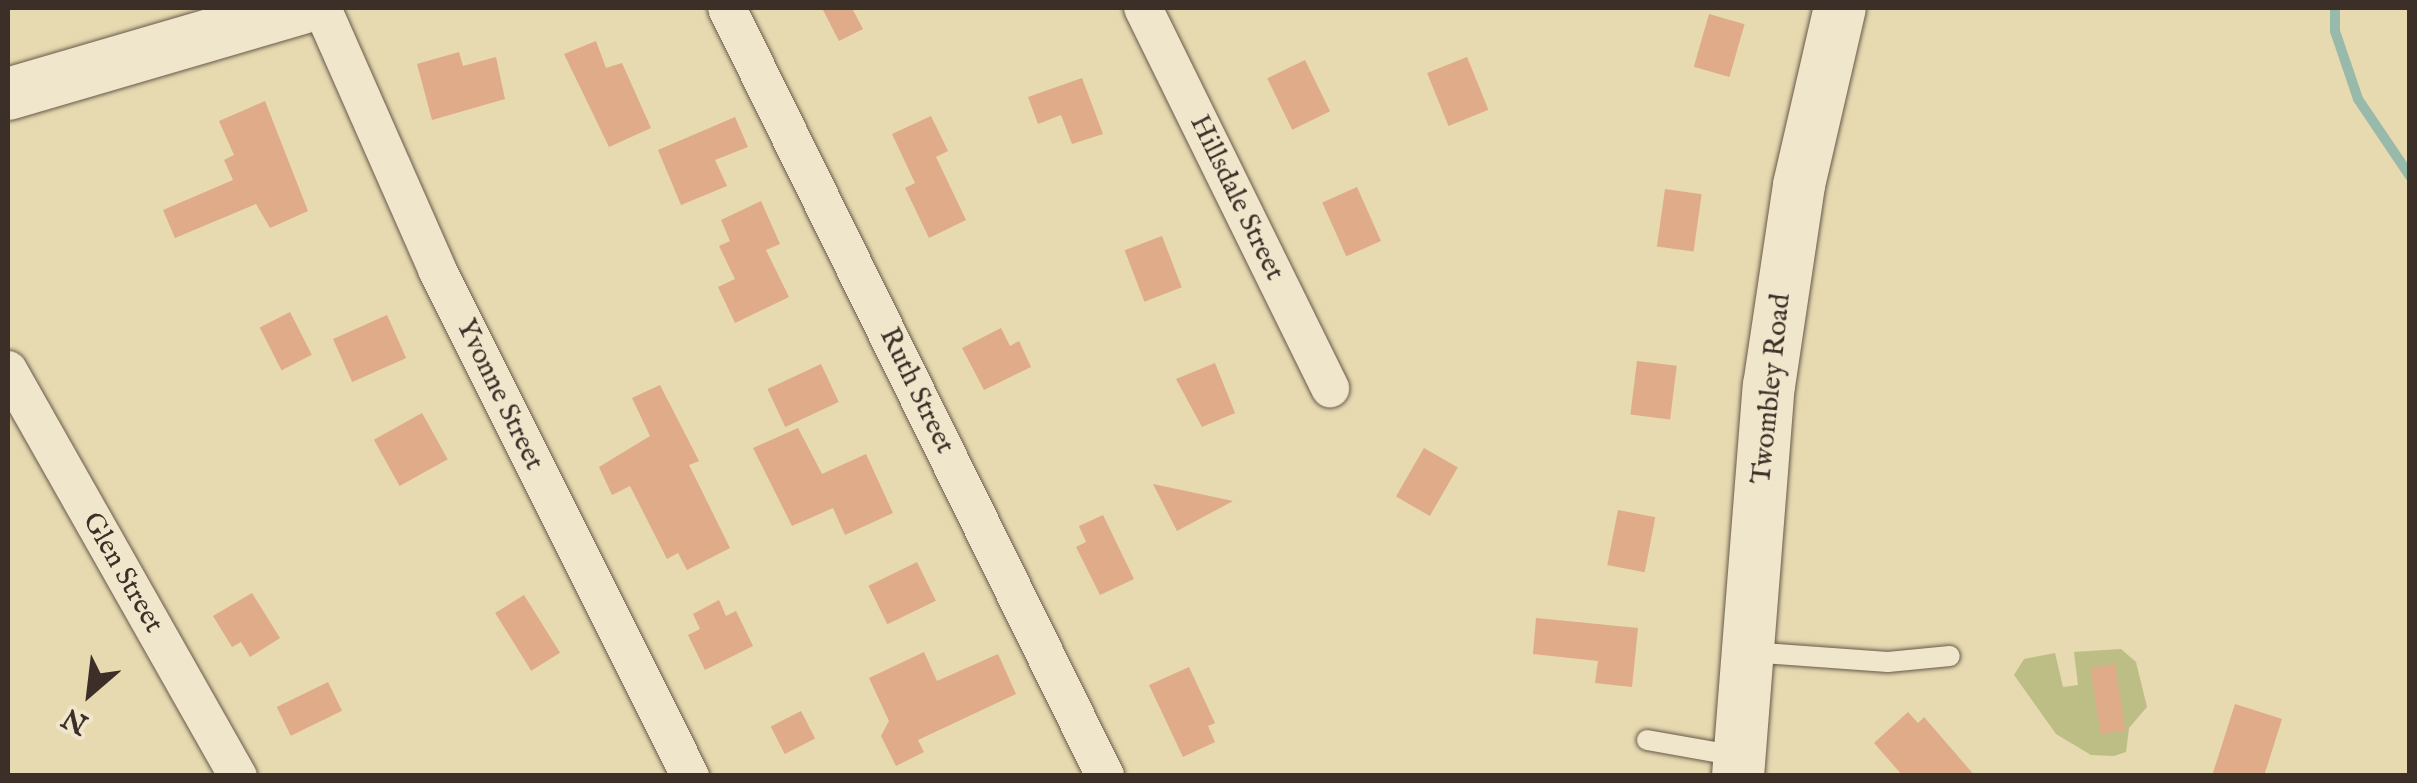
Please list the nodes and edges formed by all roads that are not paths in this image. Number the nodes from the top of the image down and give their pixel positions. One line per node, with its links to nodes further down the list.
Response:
1 (302, 8): 6 (street)
2 (322, 8): 14 (street, Yvonne Street)
3 (727, 8): 15 (street, Ruth Street)
4 (1143, 8): 8 (street, Hillsdale Street)
5 (1840, 8): 9 (street, Twombley Road)
6 (8, 94)
7 (8, 370): 13 (street, Glen Street)
8 (1330, 388)
9 (1748, 652): 10 (lane); 12 (street, Twombley Road)
10 (1950, 656)
11 (1647, 740): 12 (lane)
12 (1738, 766)
13 (238, 776)
14 (690, 776)
15 (1105, 776)

